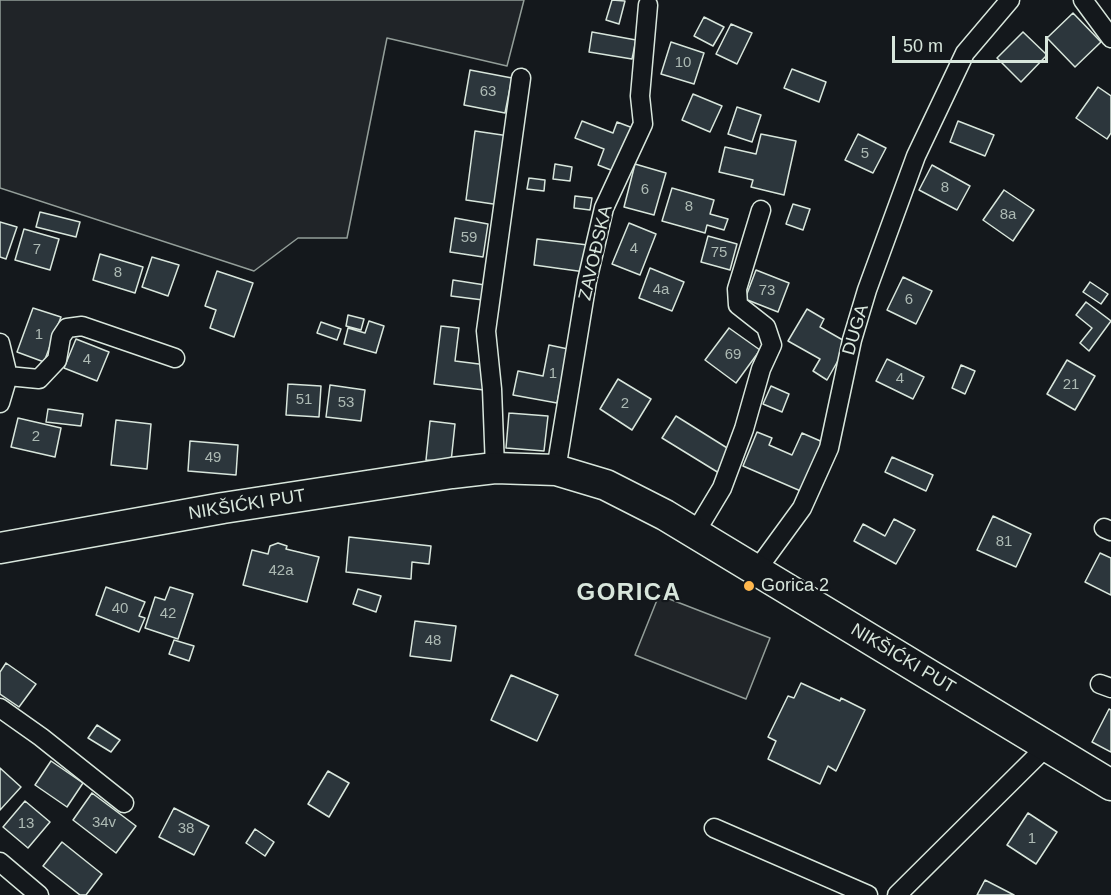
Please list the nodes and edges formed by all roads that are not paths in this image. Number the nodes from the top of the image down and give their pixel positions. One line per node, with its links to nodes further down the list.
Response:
1 (1010, 0): 15 (street, DUGA)
2 (1083, 0): 4 (street)
3 (648, 6): 12 (street, ZAVOĐSKA)
4 (1111, 38)
5 (521, 78): 11 (street)
6 (761, 210): 13 (street)
7 (0, 343): 9 (street)
8 (175, 358): 9 (street)
9 (8, 376): 10 (street)
10 (0, 403)
11 (495, 468): 12 (main road, NIKŠIĆKI PUT); 14 (main road, NIKŠIĆKI PUT)
12 (556, 470): 13 (main road, NIKŠIĆKI PUT)
13 (695, 533): 15 (main road, NIKŠIĆKI PUT)
14 (0, 548)
15 (756, 571): 17 (main road, NIKŠIĆKI PUT)
16 (0, 708): 19 (street)
17 (1047, 746): 18 (main road, NIKŠIĆKI PUT); 24 (street)
18 (1111, 785)
19 (124, 803)
20 (714, 828): 23 (street)
21 (0, 862): 22 (street)
22 (39, 895)
23 (868, 895)
24 (897, 895)

